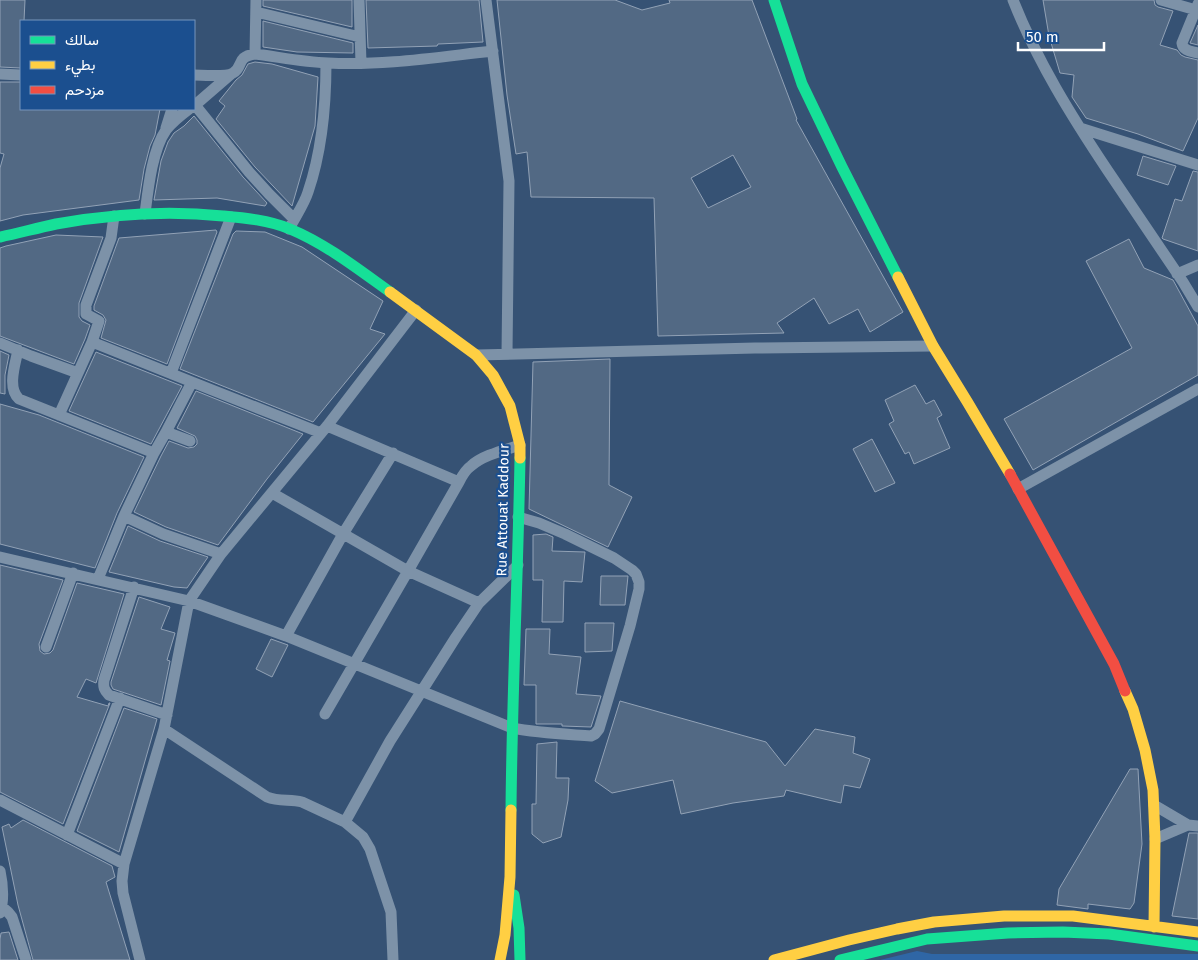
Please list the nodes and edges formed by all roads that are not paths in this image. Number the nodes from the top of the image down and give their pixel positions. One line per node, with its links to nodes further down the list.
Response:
1 (359, 0): 8 (street)
2 (486, 0): 9 (street)
3 (774, 0): 37 (street)
4 (1014, 0): 22 (street)
5 (1161, 0): 7 (street)
6 (256, 6): 8 (street); 11 (street)
7 (1197, 7): 10 (street)
8 (360, 37): 13 (street)
9 (493, 51): 13 (street); 39 (street)
10 (1198, 53)
11 (255, 54): 12 (street); 15 (street)
12 (326, 63): 13 (street); 28 (street)
13 (361, 63)
14 (0, 74): 16 (street)
15 (231, 74): 17 (street); 18 (street)
16 (20, 75)
17 (195, 75)
18 (195, 104)
19 (195, 108): 28 (street)
20 (172, 110): 23 (street)
21 (188, 110): 23 (street)
22 (1080, 128): 24 (street); 31 (street)
23 (165, 132): 25 (street)
24 (1198, 166)
25 (145, 214): 26 (street, Rue Attouat Kaddour); 27 (street, Rue Attouat Kaddour)
26 (114, 216): 29 (street, Rue Attouat Kaddour); 36 (street)
27 (231, 216): 28 (street, Rue Attouat Kaddour); 42 (street)
28 (291, 224): 34 (street, Rue Attouat Kaddour)
29 (0, 237)
30 (1198, 265): 31 (street)
31 (1180, 278): 32 (street); 33 (street)
32 (1198, 290)
33 (1198, 307)
34 (416, 310): 40 (street, Rue Attouat Kaddour); 46 (street)
35 (0, 342): 38 (street)
36 (92, 342): 41 (street); 42 (street)
37 (933, 346): 39 (street); 53 (street)
38 (18, 350): 41 (street); 45 (street)
39 (507, 354): 40 (street)
40 (476, 355): 49 (street, Rue Attouat Kaddour)
41 (78, 373): 45 (street)
42 (171, 373): 43 (street)
43 (192, 382): 46 (street); 47 (street)
44 (1197, 391): 53 (street)
45 (59, 415): 50 (street)
46 (324, 429): 51 (street); 54 (street)
47 (166, 432): 48 (street); 50 (street)
48 (190, 441)
49 (520, 445): 52 (street); 56 (street, Rue Attouat Kaddour)
50 (154, 453): 55 (street)
51 (394, 453): 52 (street); 57 (street)
52 (459, 482): 61 (street)
53 (1018, 489): 77 (street)
54 (272, 493): 57 (street); 58 (street)
55 (124, 516): 58 (street); 63 (street)
56 (518, 517): 60 (street, Rue Attouat Kaddour); 74 (street)
57 (343, 534): 61 (street); 67 (street)
58 (221, 554): 65 (street)
59 (0, 557): 62 (street)
60 (518, 565): 66 (street); 74 (street, Rue Attouat Kaddour)
61 (408, 571): 66 (street); 69 (street)
62 (73, 573): 63 (street); 68 (street)
63 (98, 579): 64 (street)
64 (134, 587): 65 (street); 71 (street)
65 (189, 601): 67 (street); 73 (street)
66 (479, 603): 70 (street)
67 (286, 636): 69 (street)
68 (46, 647)
69 (354, 663): 70 (street); 72 (street)
70 (422, 691): 74 (street); 78 (street)
71 (120, 698): 73 (street); 80 (street)
72 (325, 714)
73 (167, 715): 75 (street)
74 (512, 728): 84 (street, Rue Attouat Kaddour)
75 (164, 729): 78 (street); 82 (street)
76 (0, 800): 80 (street)
77 (1154, 805): 79 (street); 81 (street)
78 (345, 822): 93 (street)
79 (1193, 825): 81 (street)
80 (67, 834): 82 (street)
81 (1155, 839): 86 (street)
82 (124, 864): 92 (street)
83 (0, 874): 85 (street)
84 (510, 877): 90 (street, Rue Attouat Kaddour); 94 (street)
85 (1, 910): 91 (street)
86 (1154, 927): 87 (street); 88 (street)
87 (1198, 932)
88 (835, 944): 95 (street); 96 (street)
89 (1198, 946): 96 (street)
90 (501, 958)
91 (26, 960)
92 (140, 960)
93 (393, 960)
94 (520, 960)
95 (774, 960)
96 (839, 960)

